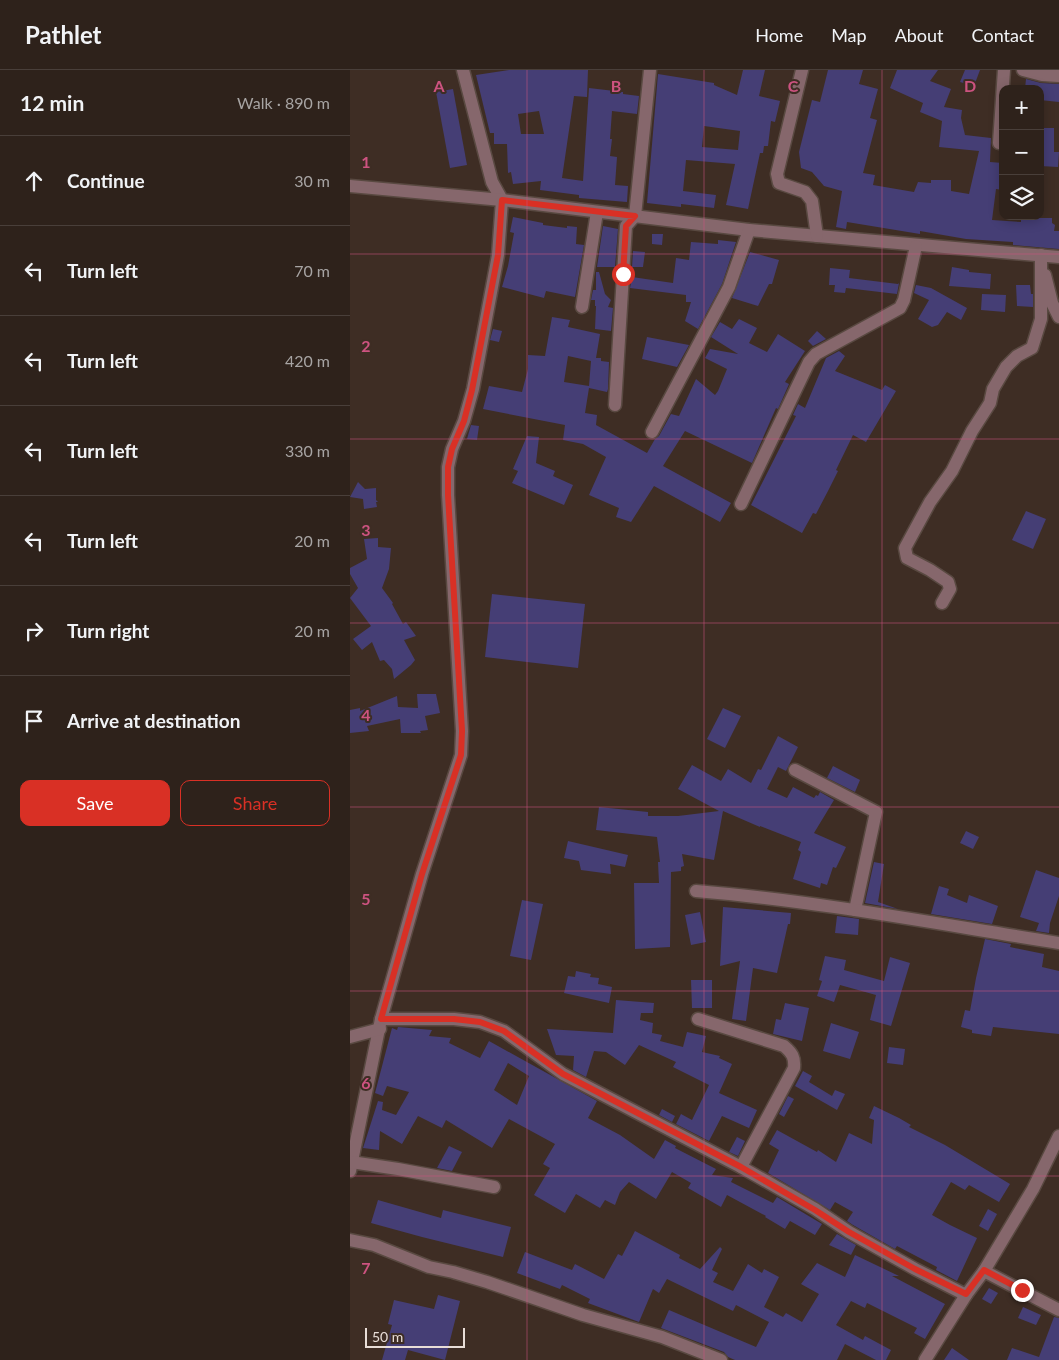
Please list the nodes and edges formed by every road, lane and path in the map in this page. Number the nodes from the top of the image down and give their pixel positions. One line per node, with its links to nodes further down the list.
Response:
1 (463, 70): 9 (street)
2 (650, 70): 11 (street)
3 (802, 70): 13 (street)
4 (1004, 70): 7 (street)
5 (1023, 70): 6 (street)
6 (1059, 76)
7 (1000, 130)
8 (350, 186): 9 (street)
9 (502, 200): 10 (street); 28 (street)
10 (597, 212): 11 (street); 17 (street)
11 (635, 216): 12 (street); 19 (street)
12 (749, 230): 13 (street); 20 (street)
13 (817, 236): 14 (street)
14 (916, 246): 15 (street); 21 (street)
15 (1041, 255): 16 (street); 18 (street); 22 (street)
16 (1059, 257)
17 (582, 307)
18 (1059, 317)
19 (615, 405)
20 (652, 432)
21 (741, 504)
22 (942, 603)
23 (795, 770): 25 (street)
24 (696, 891): 25 (street)
25 (855, 910): 26 (street)
26 (1059, 943)
27 (698, 1019): 32 (street)
28 (380, 1024): 29 (street); 31 (street); 32 (street)
29 (350, 1036)
30 (1057, 1144): 35 (street)
31 (351, 1166): 33 (street)
32 (741, 1167): 36 (street)
33 (494, 1187)
34 (350, 1240): 38 (street)
35 (984, 1270): 36 (street); 37 (street)
36 (966, 1294): 39 (street)
37 (1059, 1310)
38 (721, 1360)
39 (925, 1360)

